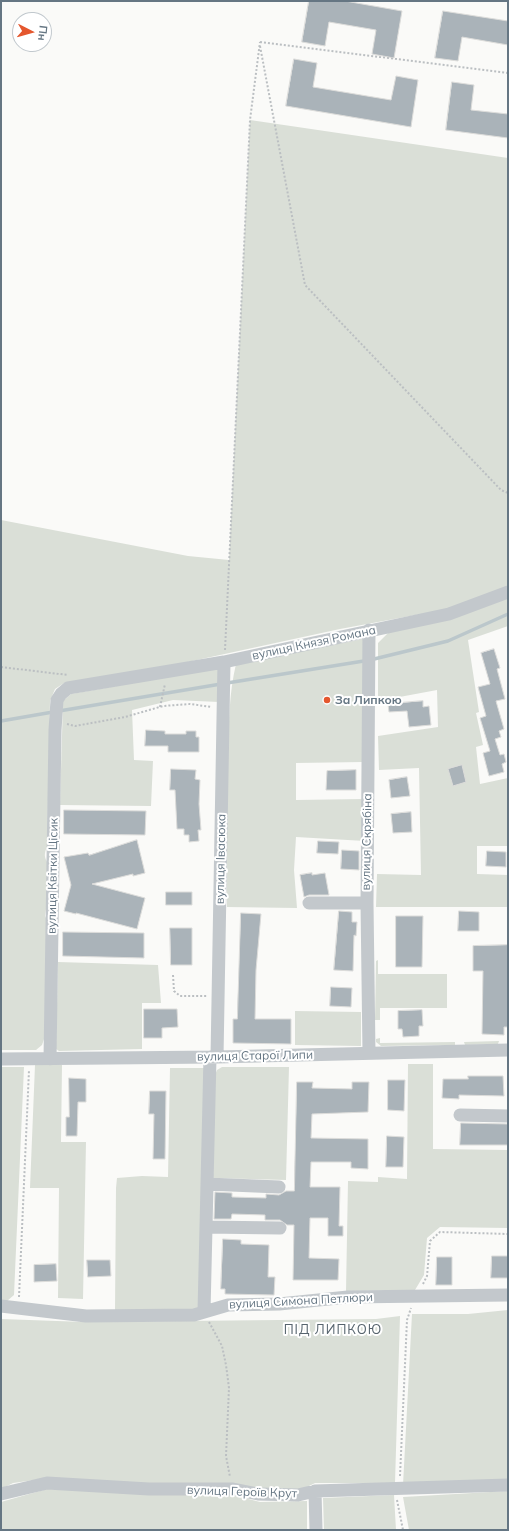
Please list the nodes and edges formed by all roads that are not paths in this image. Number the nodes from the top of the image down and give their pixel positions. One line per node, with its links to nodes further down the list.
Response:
1 (508, 592): 2 (street, вулиця Князя Романа)
2 (370, 630): 3 (street, вулиця Князя Романа); 6 (street, вулиця Скрябіна)
3 (224, 662): 4 (street, вулиця Князя Романа); 9 (street, вулиця Івасюка)
4 (61, 694): 11 (street, вулиця Квітки Цісик)
5 (309, 902): 6 (street)
6 (367, 903): 8 (street, вулиця Скрябіна)
7 (508, 1050): 8 (street, вулиця Старої Липи)
8 (369, 1053): 9 (street, вулиця Старої Липи)
9 (214, 1057): 11 (street, вулиця Старої Липи); 14 (street, вулиця Івасюка)
10 (1, 1059): 11 (street, вулиця Старої Липи)
11 (50, 1059)
12 (460, 1115): 13 (street)
13 (508, 1116)
14 (207, 1184): 15 (street); 16 (street, вулиця Івасюка)
15 (279, 1187)
16 (206, 1227): 17 (street); 20 (street, вулиця Івасюка)
17 (280, 1228)
18 (508, 1295): 20 (street, вулиця Симона Петлюри)
19 (6, 1306): 20 (street, вулиця Симона Петлюри)
20 (204, 1312)
21 (508, 1485): 22 (street, вулиця Героїв Крут)
22 (315, 1491): 23 (street, вулиця Героїв Крут); 24 (street)
23 (1, 1494)
24 (316, 1530)

